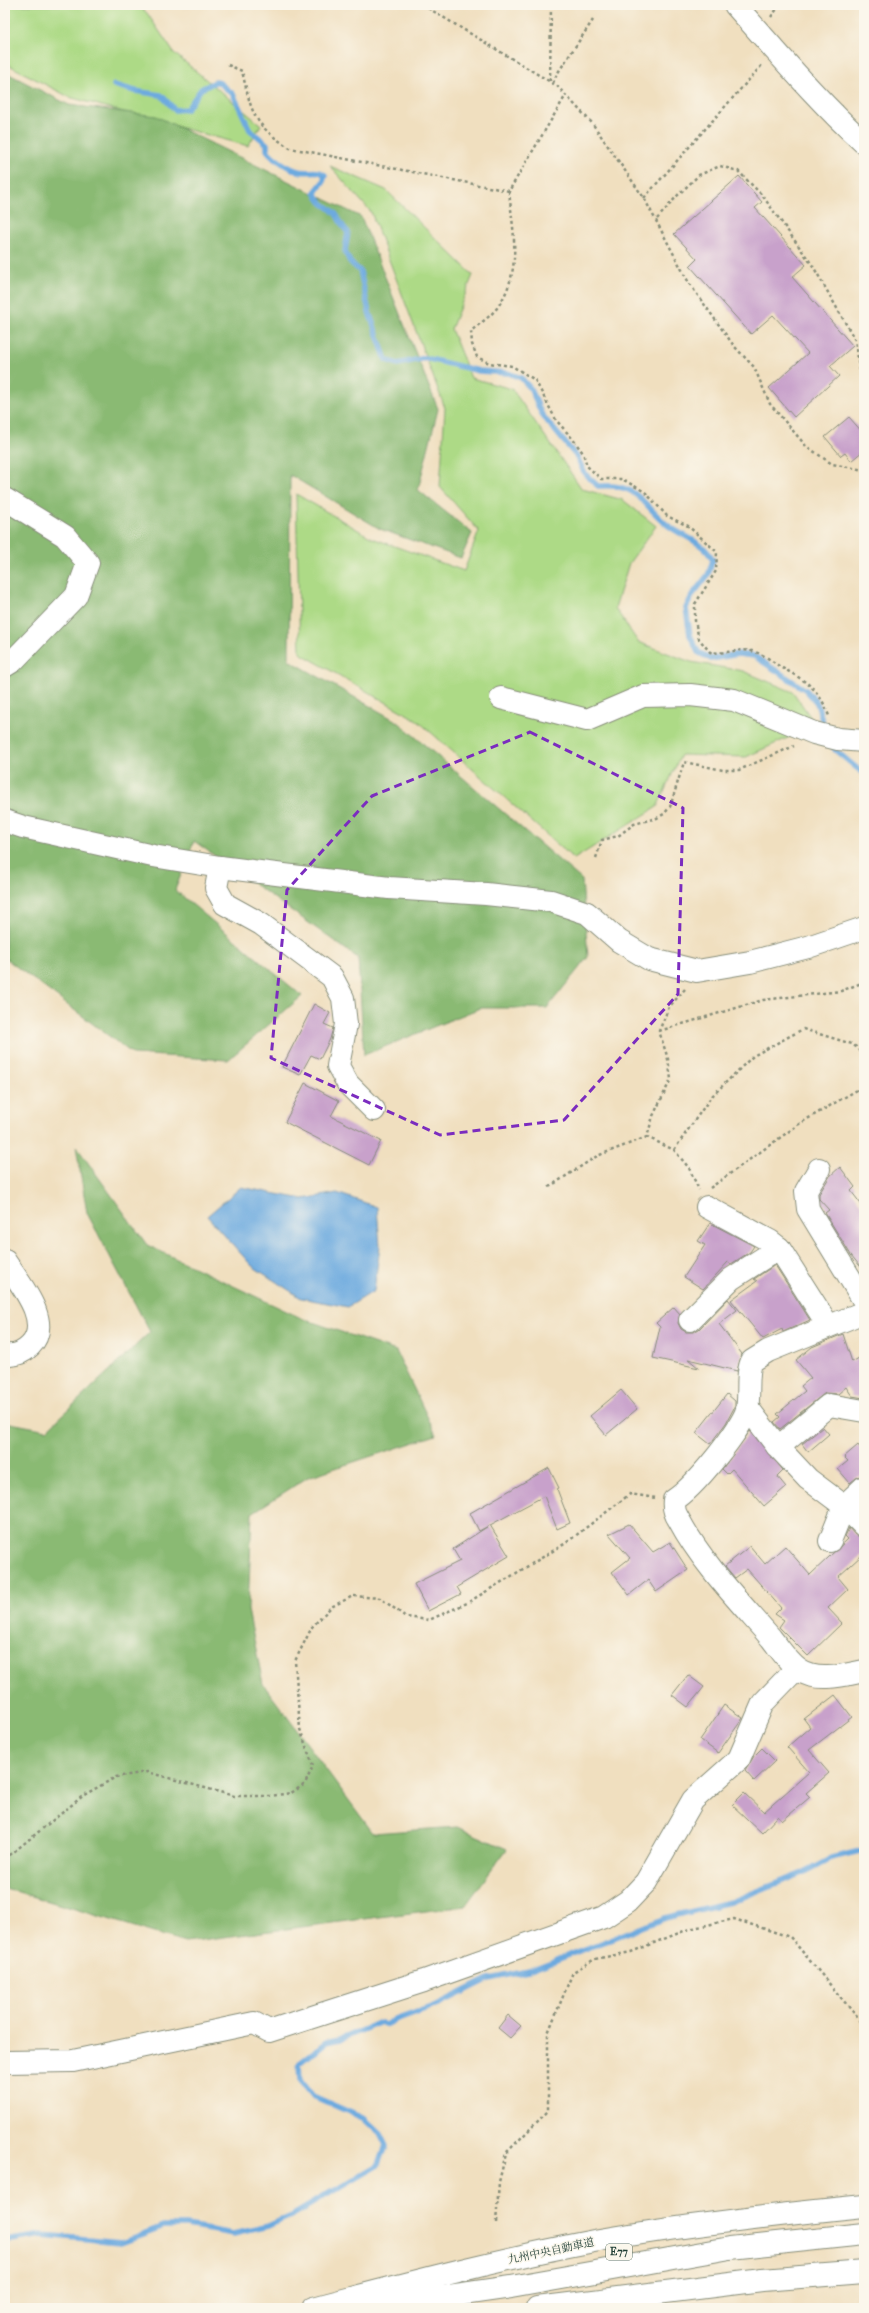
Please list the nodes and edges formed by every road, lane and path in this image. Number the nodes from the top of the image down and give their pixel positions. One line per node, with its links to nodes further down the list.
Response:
1 (423, 5): 7 (path)
2 (551, 5): 7 (path)
3 (735, 5): 5 (main road)
4 (593, 20): 7 (path)
5 (774, 52): 9 (main road); 11 (path)
6 (228, 65): 10 (path)
7 (552, 82): 8 (path)
8 (566, 95): 10 (path); 11 (path)
9 (864, 143)
10 (509, 191): 18 (path)
11 (644, 198): 12 (path)
12 (657, 219): 13 (path); 14 (path)
13 (864, 396)
14 (864, 470)
15 (5, 499): 16 (main road)
16 (5, 666)
17 (501, 698): 18 (main road)
18 (828, 736): 19 (main road); 21 (path)
19 (864, 741)
20 (5, 821): 22 (main road)
21 (596, 858)
22 (220, 867): 24 (main road); 29 (main road)
23 (864, 928): 24 (main road)
24 (697, 971): 26 (path)
25 (864, 982): 26 (path)
26 (659, 1031): 30 (path)
27 (864, 1053): 31 (path)
28 (864, 1086): 34 (path)
29 (374, 1110)
30 (647, 1137): 31 (path); 33 (path)
31 (674, 1150): 34 (path)
32 (819, 1169): 37 (main road)
33 (549, 1187)
34 (704, 1200): 35 (main road)
35 (779, 1248): 39 (main road); 40 (main road)
36 (5, 1261): 41 (main road)
37 (864, 1301)
38 (864, 1312): 40 (main road)
39 (690, 1320)
40 (828, 1325): 42 (main road)
41 (5, 1355)
42 (748, 1408): 44 (main road); 46 (main road)
43 (864, 1410): 44 (main road)
44 (777, 1446): 47 (main road)
45 (864, 1487): 47 (main road)
46 (674, 1500): 50 (main road); 52 (path)
47 (844, 1506): 48 (main road); 49 (main road)
48 (864, 1526)
49 (830, 1541)
50 (798, 1670): 51 (main road); 54 (main road)
51 (864, 1671)
52 (5, 1859)
53 (864, 2025): 58 (path)
54 (5, 2062)
55 (864, 2195): 60 (main road)
56 (864, 2206): 60 (main road, 九州中央自動車道 / E77)
57 (864, 2221): 62 (main road, 九州中央自動車道 / E77)
58 (496, 2223)
59 (864, 2234): 62 (main road)
60 (594, 2242): 63 (main road, 九州中央自動車道 / E77)
61 (864, 2272): 64 (main road)
62 (374, 2307)
63 (313, 2308)
64 (537, 2308)

